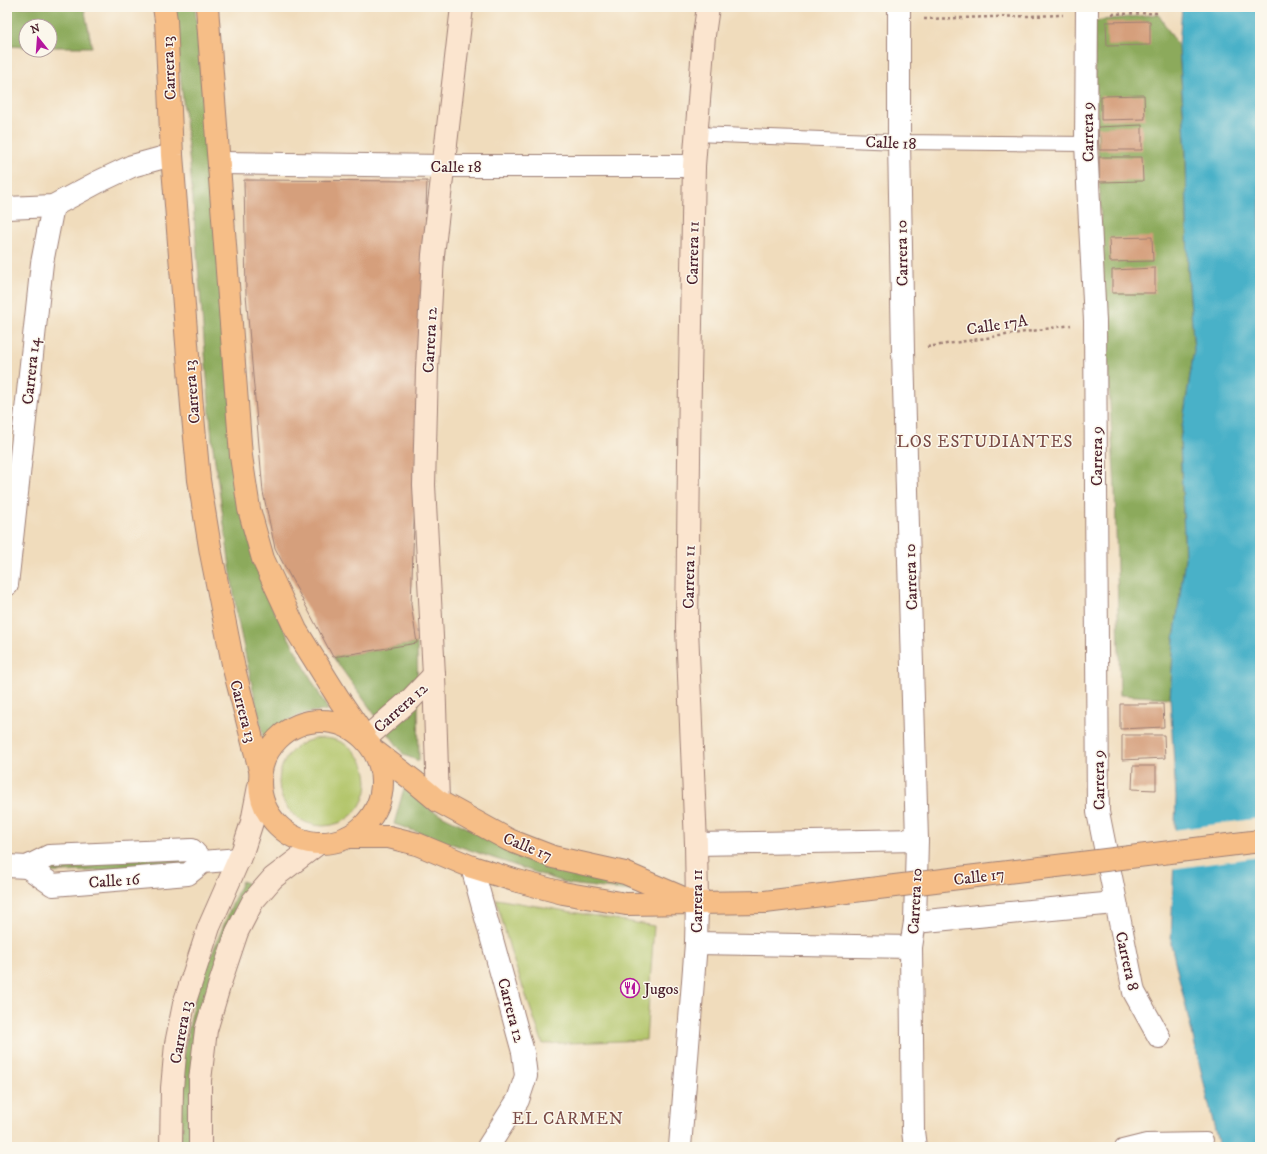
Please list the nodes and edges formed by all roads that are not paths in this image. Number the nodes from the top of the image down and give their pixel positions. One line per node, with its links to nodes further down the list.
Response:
1 (164, 7): 10 (highway, Carrera 13)
2 (206, 7): 11 (highway)
3 (462, 7): 12 (street, Carrera 12)
4 (708, 7): 7 (street, Carrera 11)
5 (1087, 10): 9 (street, Carrera 9)
6 (899, 13): 8 (street, Carrera 10)
7 (696, 134): 8 (lane, Calle 18); 13 (street, Carrera 11)
8 (899, 142): 9 (lane, Calle 18); 22 (street, Carrera 10)
9 (1086, 144): 29 (street, Carrera 9)
10 (172, 155): 14 (street); 19 (highway, Carrera 13)
11 (218, 163): 12 (street, Calle 18); 18 (highway)
12 (444, 166): 13 (street, Calle 18); 17 (street, Carrera 12)
13 (694, 166): 25 (street, Carrera 11)
14 (53, 206): 15 (street); 16 (street, Carrera 14)
15 (7, 208)
16 (7, 585)
17 (434, 675): 18 (street, Carrera 12); 20 (street, Carrera 12)
18 (368, 742): 19 (highway); 20 (highway, Calle 17); 21 (highway)
19 (259, 778): 24 (highway); 26 (street, Carrera 13)
20 (438, 801): 30 (highway, Calle 17)
21 (348, 837): 24 (highway); 28 (highway, Calle 17)
22 (917, 840): 25 (street); 31 (street, Carrera 10)
23 (1260, 841): 30 (highway, Calle 17, bridge)
24 (319, 843): 37 (street, Carrera 13)
25 (696, 844): 30 (street, Carrera 11)
26 (239, 859): 27 (street, Calle 16); 36 (street, Carrera 13)
27 (17, 866)
28 (472, 867): 30 (highway, Calle 17); 38 (street, Carrera 12)
29 (1115, 903): 31 (street); 34 (street, Carrera 8)
30 (696, 904): 32 (street, Carrera 11)
31 (915, 922): 33 (street, Carrera 10)
32 (696, 943): 33 (street); 39 (street, Carrera 11)
33 (911, 947): 40 (street, Carrera 10)
34 (1159, 1038)
35 (1206, 1140): 41 (lane)
36 (171, 1147)
37 (200, 1147)
38 (488, 1147)
39 (680, 1147)
40 (915, 1147)
41 (1122, 1147)

